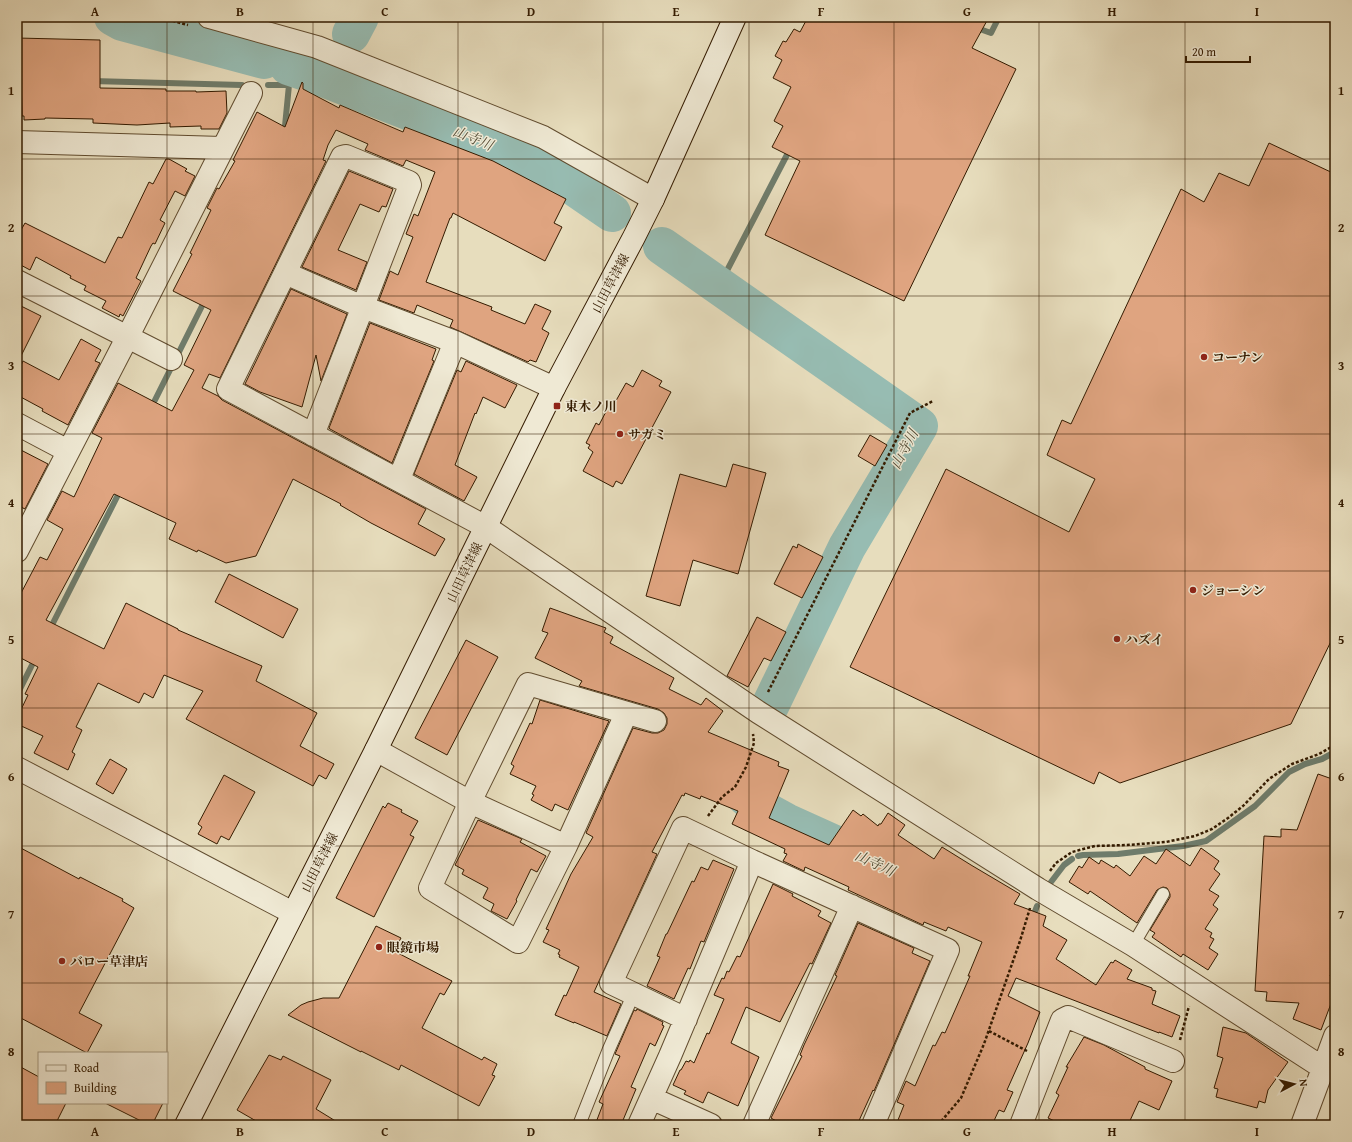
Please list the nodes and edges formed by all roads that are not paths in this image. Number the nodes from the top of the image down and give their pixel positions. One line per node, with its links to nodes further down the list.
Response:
1 (209, 17): 6 (street)
2 (736, 17): 6 (street, 山田草津線)
3 (251, 93): 5 (street)
4 (17, 142): 5 (street)
5 (222, 148): 10 (street)
6 (653, 199): 13 (street, 山田草津線)
7 (285, 273): 9 (street); 9 (street); 15 (street)
8 (17, 280): 10 (street)
9 (362, 307): 11 (street); 15 (street)
10 (128, 336): 12 (street); 16 (street)
11 (455, 342): 13 (street); 17 (street)
12 (171, 359)
13 (554, 388): 18 (street, 山田草津線)
14 (17, 424): 16 (street)
15 (313, 435): 17 (street)
16 (68, 450): 19 (street)
17 (399, 479): 18 (street)
18 (486, 527): 22 (street, 山田草津線); 30 (street)
19 (17, 552)
20 (626, 714): 21 (street); 24 (street); 25 (street)
21 (655, 721)
22 (376, 750): 24 (street); 29 (street, 山田草津線)
23 (17, 768): 29 (street)
24 (470, 802): 25 (street); 25 (street)
25 (566, 846)
26 (752, 861): 28 (street); 31 (street); 32 (street)
27 (1163, 894): 30 (lane)
28 (852, 906): 41 (street); 42 (street)
29 (293, 913): 37 (street, 山田草津線)
30 (1133, 945): 35 (street)
31 (634, 993): 32 (street); 38 (lane)
32 (686, 1019): 36 (street)
33 (1335, 1036): 35 (street)
34 (1173, 1061): 43 (street)
35 (1329, 1069): 44 (street)
36 (651, 1098): 39 (street); 40 (street)
37 (186, 1125)
38 (579, 1125)
39 (639, 1125)
40 (711, 1125)
41 (754, 1125)
42 (873, 1125)
43 (1021, 1125)
44 (1302, 1125)

